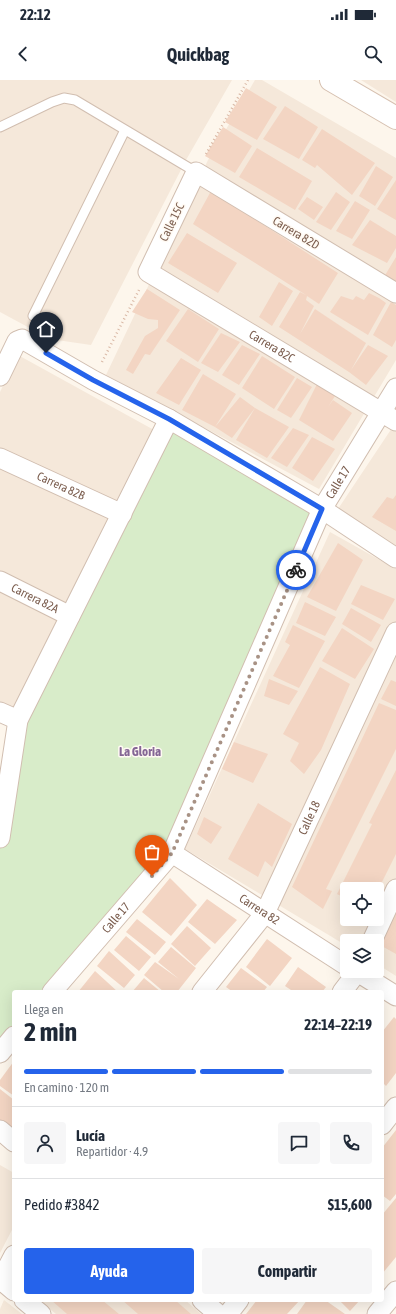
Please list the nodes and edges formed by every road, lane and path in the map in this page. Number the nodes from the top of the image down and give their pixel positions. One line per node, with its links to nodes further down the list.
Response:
1 (248, 80): 6 (path)
2 (332, 80): 3 (street)
3 (396, 118)
4 (0, 127): 5 (lane)
5 (124, 130): 6 (lane); 9 (lane)
6 (196, 172): 7 (street, Calle 15C); 8 (street, Carrera 82D)
7 (148, 272): 11 (path); 13 (street, Carrera 82C)
8 (396, 293)
9 (33, 316)
10 (0, 376): 11 (street)
11 (93, 380): 14 (street)
12 (396, 388): 13 (street, Calle 17)
13 (389, 417): 16 (street, Calle 17)
14 (169, 419): 16 (street); 17 (street)
15 (0, 458): 17 (street, Carrera 82B)
16 (322, 509): 18 (street); 25 (street, Calle 17)
17 (122, 514): 20 (street)
18 (396, 558)
19 (0, 581): 20 (street, Carrera 82A)
20 (70, 616): 23 (street)
21 (396, 632): 27 (street, Calle 18)
22 (0, 712): 23 (street)
23 (18, 720): 24 (street)
24 (0, 838)
25 (172, 853): 27 (street, Carrera 82); 32 (street, Calle 17)
26 (396, 889): 28 (street)
27 (264, 913): 29 (street, Carrera 82); 33 (street, Calle 18)
28 (375, 934)
29 (340, 961)
30 (350, 978): 34 (street)
31 (368, 978): 35 (street, Carrera 82)
32 (54, 990)
33 (204, 990)
34 (343, 990)
35 (396, 996)
36 (12, 1038): 37 (street)
37 (0, 1053)
38 (396, 1108): 39 (street)
39 (384, 1123)
40 (0, 1130): 41 (street)
41 (12, 1140)
42 (12, 1262): 43 (street)
43 (5, 1285)
44 (396, 1291): 51 (street)
45 (26, 1302): 48 (street)
46 (204, 1302): 49 (street)
47 (237, 1302): 50 (street)
48 (41, 1314)
49 (218, 1314)
50 (228, 1314)
51 (377, 1314)

